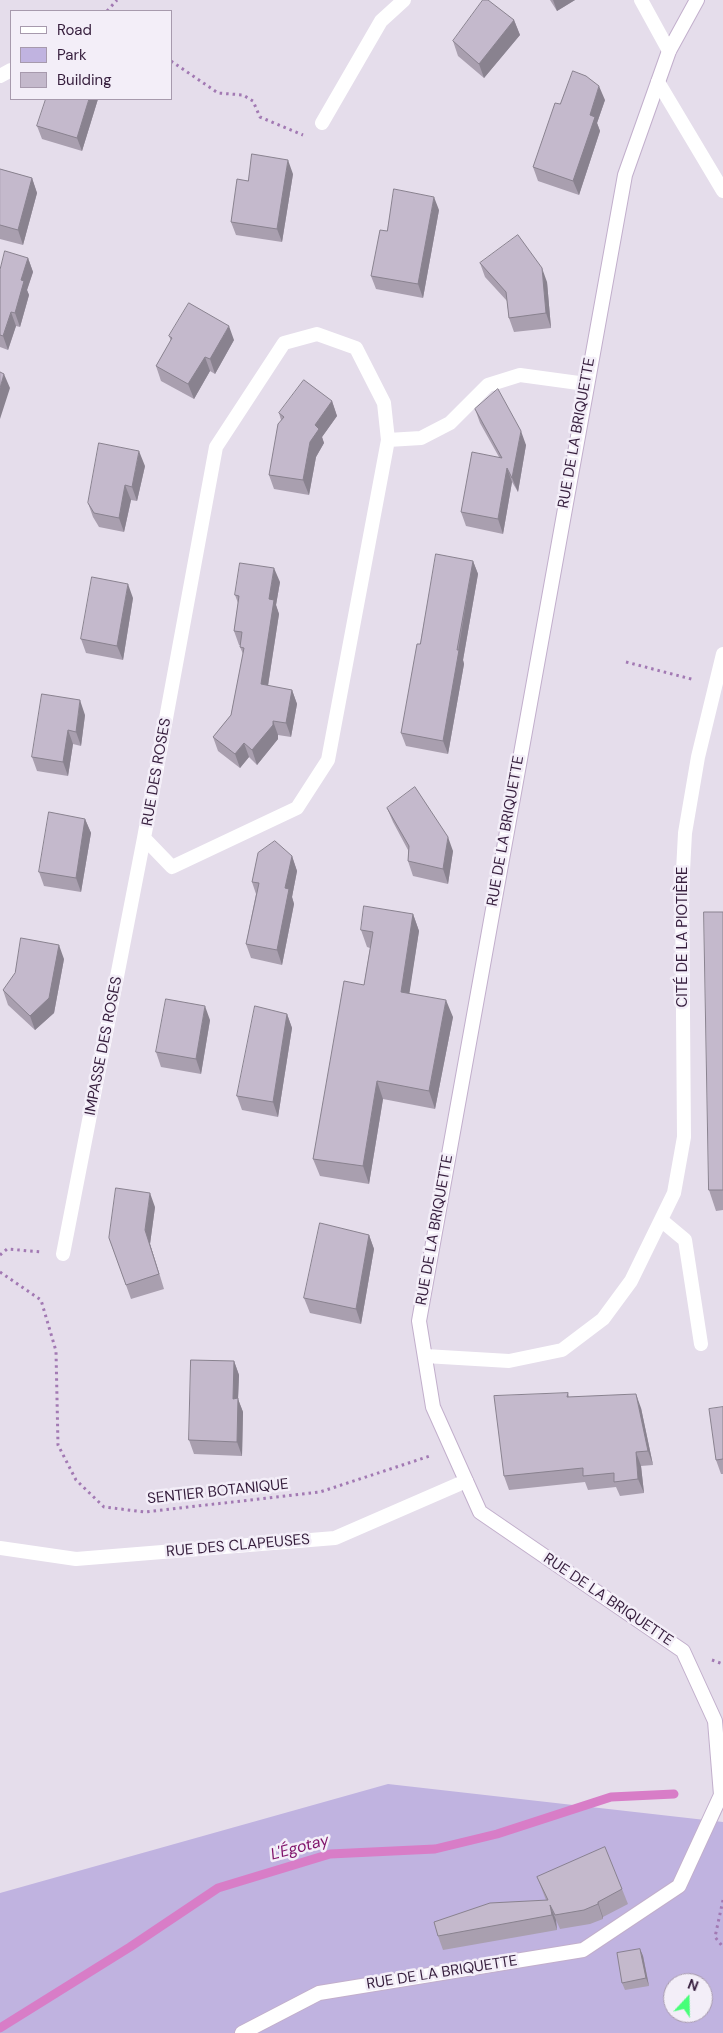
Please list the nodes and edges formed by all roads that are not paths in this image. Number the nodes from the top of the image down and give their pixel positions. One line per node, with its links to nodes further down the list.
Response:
1 (404, 0): 6 (street)
2 (641, 0): 4 (street)
3 (697, 0): 4 (street, RUE DE LA BRIQUETTE)
4 (669, 51): 5 (street, RUE DE LA BRIQUETTE)
5 (658, 82): 7 (street); 8 (street, RUE DE LA BRIQUETTE)
6 (322, 123)
7 (723, 192)
8 (586, 384): 9 (street); 15 (street, RUE DE LA BRIQUETTE)
9 (388, 440): 11 (street, RUE DES ROSES); 11 (street, RUE DES ROSES)
10 (723, 654): 12 (street, CITÉ DE LA PIOTIÈRE)
11 (144, 838): 13 (street, IMPASSE DES ROSES)
12 (661, 1220): 14 (street); 15 (street, CITÉ DE LA PIOTIÈRE)
13 (63, 1254)
14 (701, 1344)
15 (425, 1356): 16 (street, RUE DE LA BRIQUETTE)
16 (466, 1481): 17 (street, RUE DES CLAPEUSES); 18 (street, RUE DE LA BRIQUETTE)
17 (0, 1548)
18 (242, 2033)

